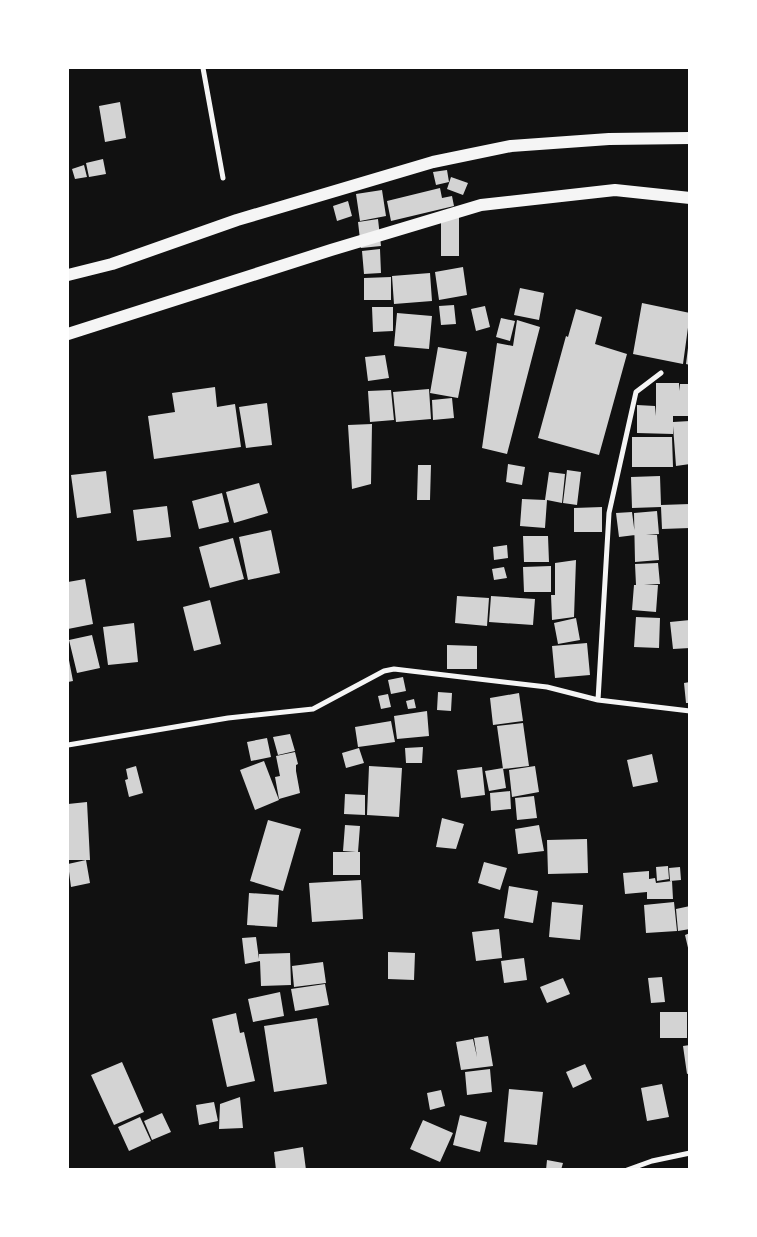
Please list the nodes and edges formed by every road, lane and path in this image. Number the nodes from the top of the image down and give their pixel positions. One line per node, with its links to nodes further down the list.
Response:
1 (203, 68): 3 (street)
2 (690, 138): 5 (main road)
3 (223, 178)
4 (690, 198): 6 (main road)
5 (68, 276)
6 (68, 334)
7 (662, 373): 8 (street)
8 (598, 700): 9 (street); 10 (street)
9 (690, 712)
10 (68, 745)
11 (690, 1153): 12 (street)
12 (627, 1170)

